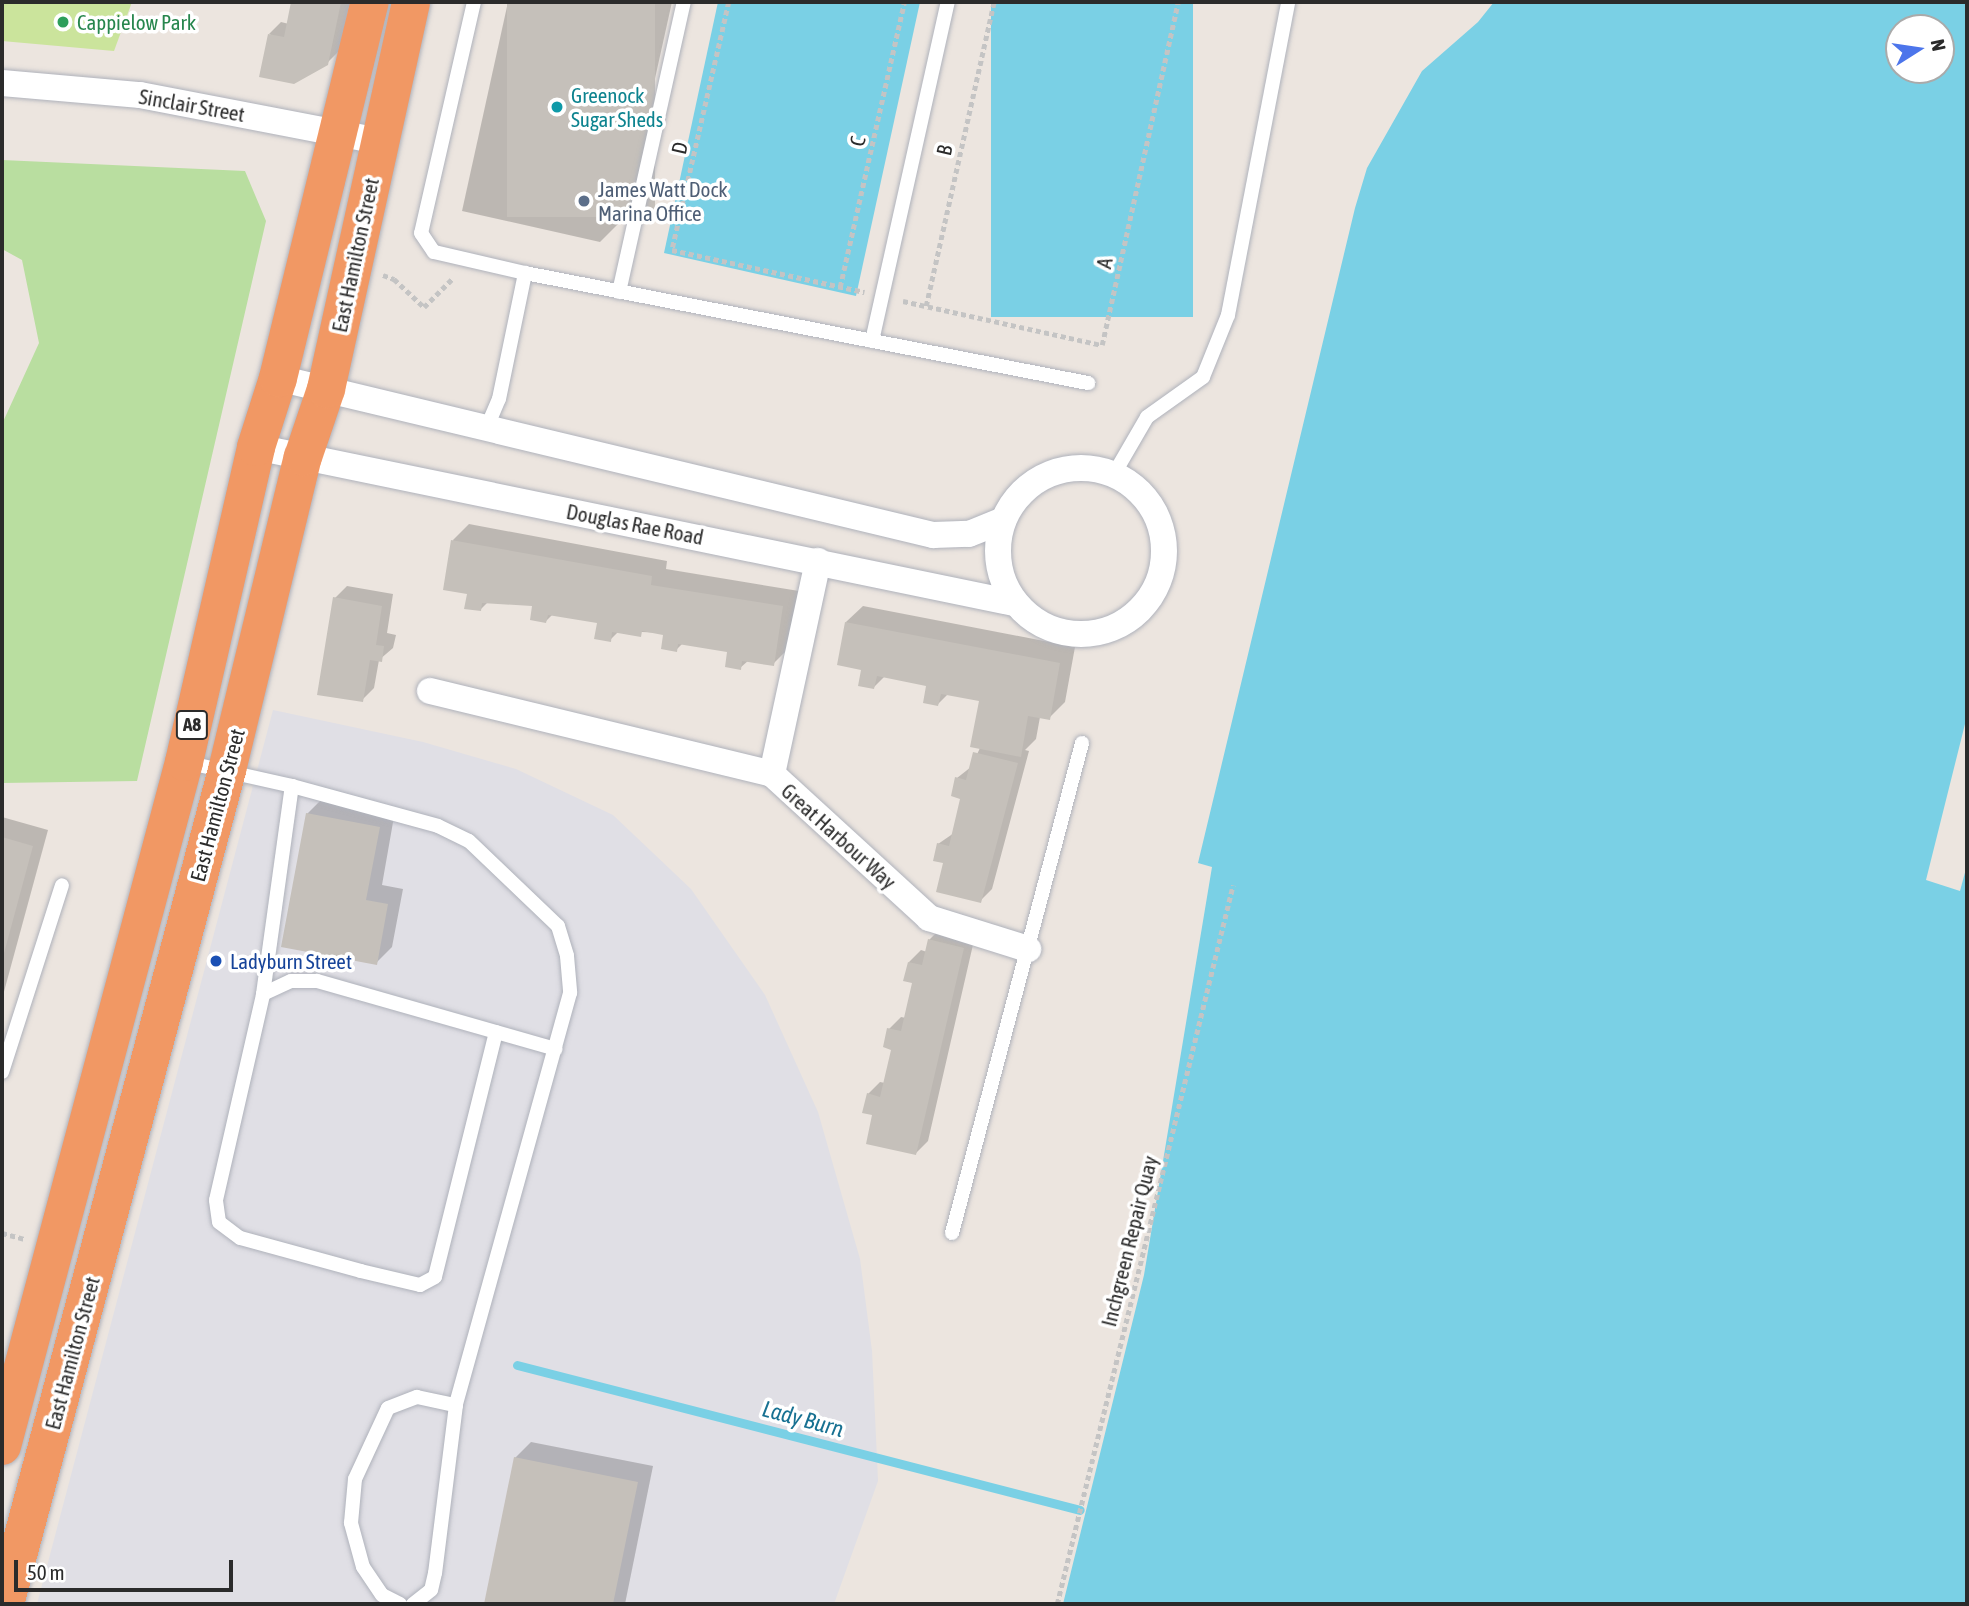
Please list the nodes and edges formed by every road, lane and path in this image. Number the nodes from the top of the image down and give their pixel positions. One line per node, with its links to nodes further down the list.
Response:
1 (370, 2): 12 (highway, East Hamilton Street / A8)
2 (411, 2): 13 (highway, East Hamilton Street / A8)
3 (474, 2): 14 (lane)
4 (684, 2): 19 (lane)
5 (729, 2): 17 (path, D)
6 (904, 2): 17 (path, C)
7 (948, 2): 22 (lane)
8 (994, 2): 21 (path, B)
9 (1178, 2): 21 (path, A)
10 (1288, 2): 29 (lane)
11 (2, 83): 12 (street, Sinclair Street)
12 (338, 132): 13 (street, Sinclair Street); 23 (highway, East Hamilton Street / A8)
13 (380, 141): 25 (highway, East Hamilton Street / A8)
14 (470, 261): 15 (lane); 16 (path)
15 (525, 273): 19 (lane); 26 (lane)
16 (394, 279)
17 (840, 287): 18 (path, D)
18 (848, 289)
19 (619, 292): 22 (lane)
20 (917, 304): 21 (path, A)
21 (926, 306)
22 (872, 341): 24 (lane)
23 (278, 378): 25 (street); 27 (highway, East Hamilton Street / A8)
24 (1088, 383)
25 (326, 389): 26 (street); 28 (highway, East Hamilton Street / A8)
26 (487, 426): 30 (street)
27 (256, 447): 28 (street, Douglas Rae Road); 35 (highway, East Hamilton Street / A8)
28 (303, 457): 31 (street, Douglas Rae Road); 36 (highway, East Hamilton Street / A8)
29 (1114, 474): 30 (street); 32 (street)
30 (1003, 520): 32 (street)
31 (818, 561): 32 (street, Douglas Rae Road); 37 (street, Great Harbour Way)
32 (1014, 603)
33 (430, 691): 37 (street)
34 (1082, 743): 41 (lane)
35 (184, 762): 36 (lane); 48 (highway, East Hamilton Street / A8)
36 (228, 770): 38 (lane); 49 (highway, East Hamilton Street / A8)
37 (772, 774): 41 (street, Great Harbour Way)
38 (292, 786): 42 (lane); 44 (lane)
39 (62, 885): 45 (lane)
40 (1233, 885): 52 (path, Inchgreen Repair Quay)
41 (1027, 948): 46 (lane)
42 (263, 994): 43 (lane); 43 (lane)
43 (496, 1032): 44 (lane)
44 (555, 1049): 47 (lane)
45 (2, 1072)
46 (952, 1233)
47 (456, 1405): 50 (lane); 51 (lane)
48 (2, 1446)
49 (5, 1604)
50 (400, 1604)
51 (413, 1604)
52 (1057, 1604)

